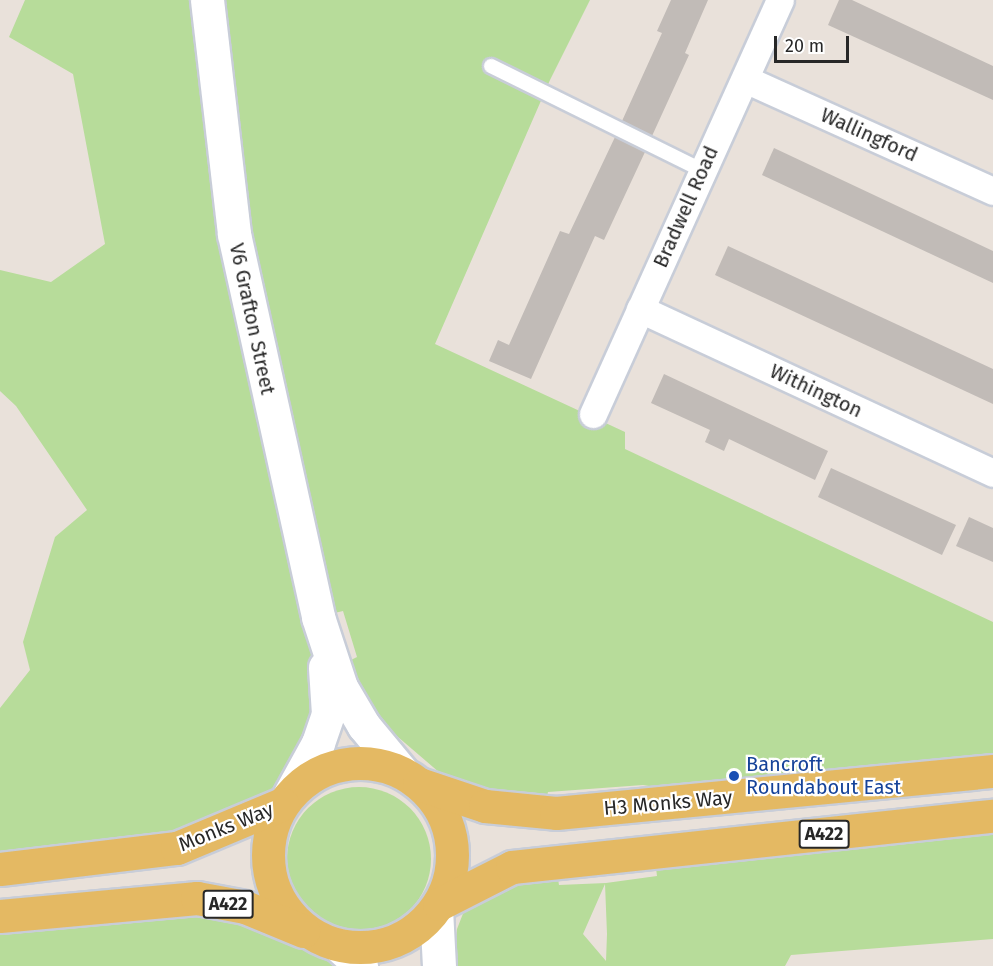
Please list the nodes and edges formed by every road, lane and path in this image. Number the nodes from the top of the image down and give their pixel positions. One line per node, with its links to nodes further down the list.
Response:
1 (207, 0): 10 (street, V6 Grafton Street)
2 (780, 0): 4 (street, Bradwell Road)
3 (491, 66): 5 (lane)
4 (745, 79): 5 (street, Bradwell Road); 6 (street, Wallingford)
5 (701, 170): 7 (street, Bradwell Road)
6 (993, 191)
7 (640, 309): 8 (street, Bradwell Road); 9 (street, Withington)
8 (593, 414)
9 (993, 473)
10 (322, 634): 12 (street, V6 Grafton Street); 13 (street, V6 Grafton Street)
11 (993, 771): 12 (main road, H3 Monks Way / A422)
12 (411, 778): 13 (main road, A422); 16 (main road, A422)
13 (286, 799): 15 (main road, Monks Way / A422); 18 (main road, A422)
14 (993, 816): 16 (main road, A422)
15 (0, 869)
16 (438, 906): 18 (main road, A422); 19 (street)
17 (0, 916): 18 (main road, A422)
18 (336, 948)
19 (439, 966)

